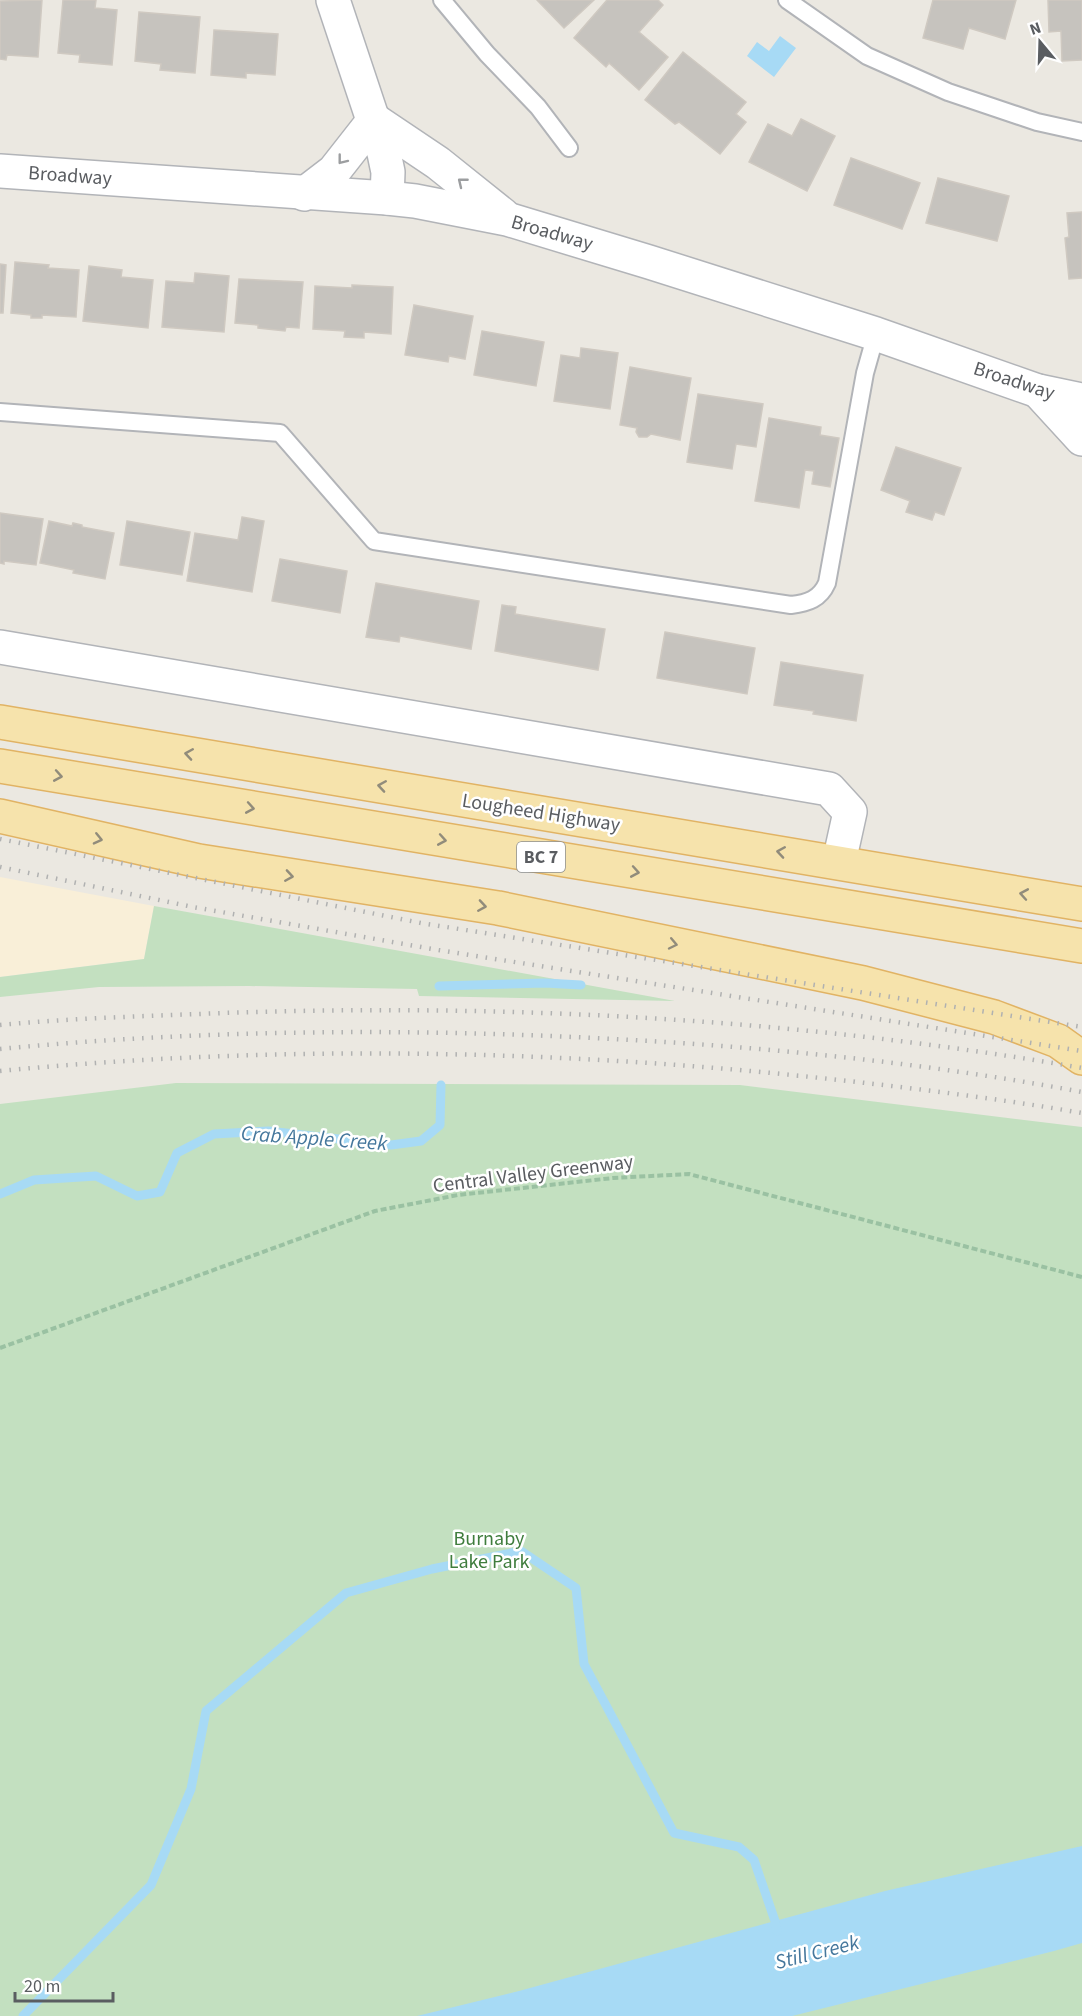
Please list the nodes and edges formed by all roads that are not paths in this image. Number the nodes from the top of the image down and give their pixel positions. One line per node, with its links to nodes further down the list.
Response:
1 (333, 0): 4 (street)
2 (442, 0): 6 (lane)
3 (787, 0): 5 (lane)
4 (374, 120): 8 (street, one-way to 8); 9 (street); 10 (street, one-way to 4)
5 (1082, 132)
6 (568, 148)
7 (0, 171): 8 (street, Broadway)
8 (304, 194): 9 (street, Broadway)
9 (387, 198): 10 (street, Broadway)
10 (507, 219): 11 (street, Broadway)
11 (876, 334): 12 (street, Broadway); 14 (lane)
12 (1038, 391): 13 (street, Broadway); 15 (street)
13 (1082, 400)
14 (0, 412)
15 (1082, 439)
16 (0, 646): 20 (street)
17 (0, 722): 20 (main road, Lougheed Highway / BC 7, one-way to 17)
18 (0, 766): 22 (main road, BC 7, one-way to 22)
19 (0, 816): 23 (main road, one-way to 23)
20 (839, 862): 21 (main road, Lougheed Highway / BC 7, one-way to 20)
21 (1082, 904)
22 (1082, 946)
23 (1070, 1050)

